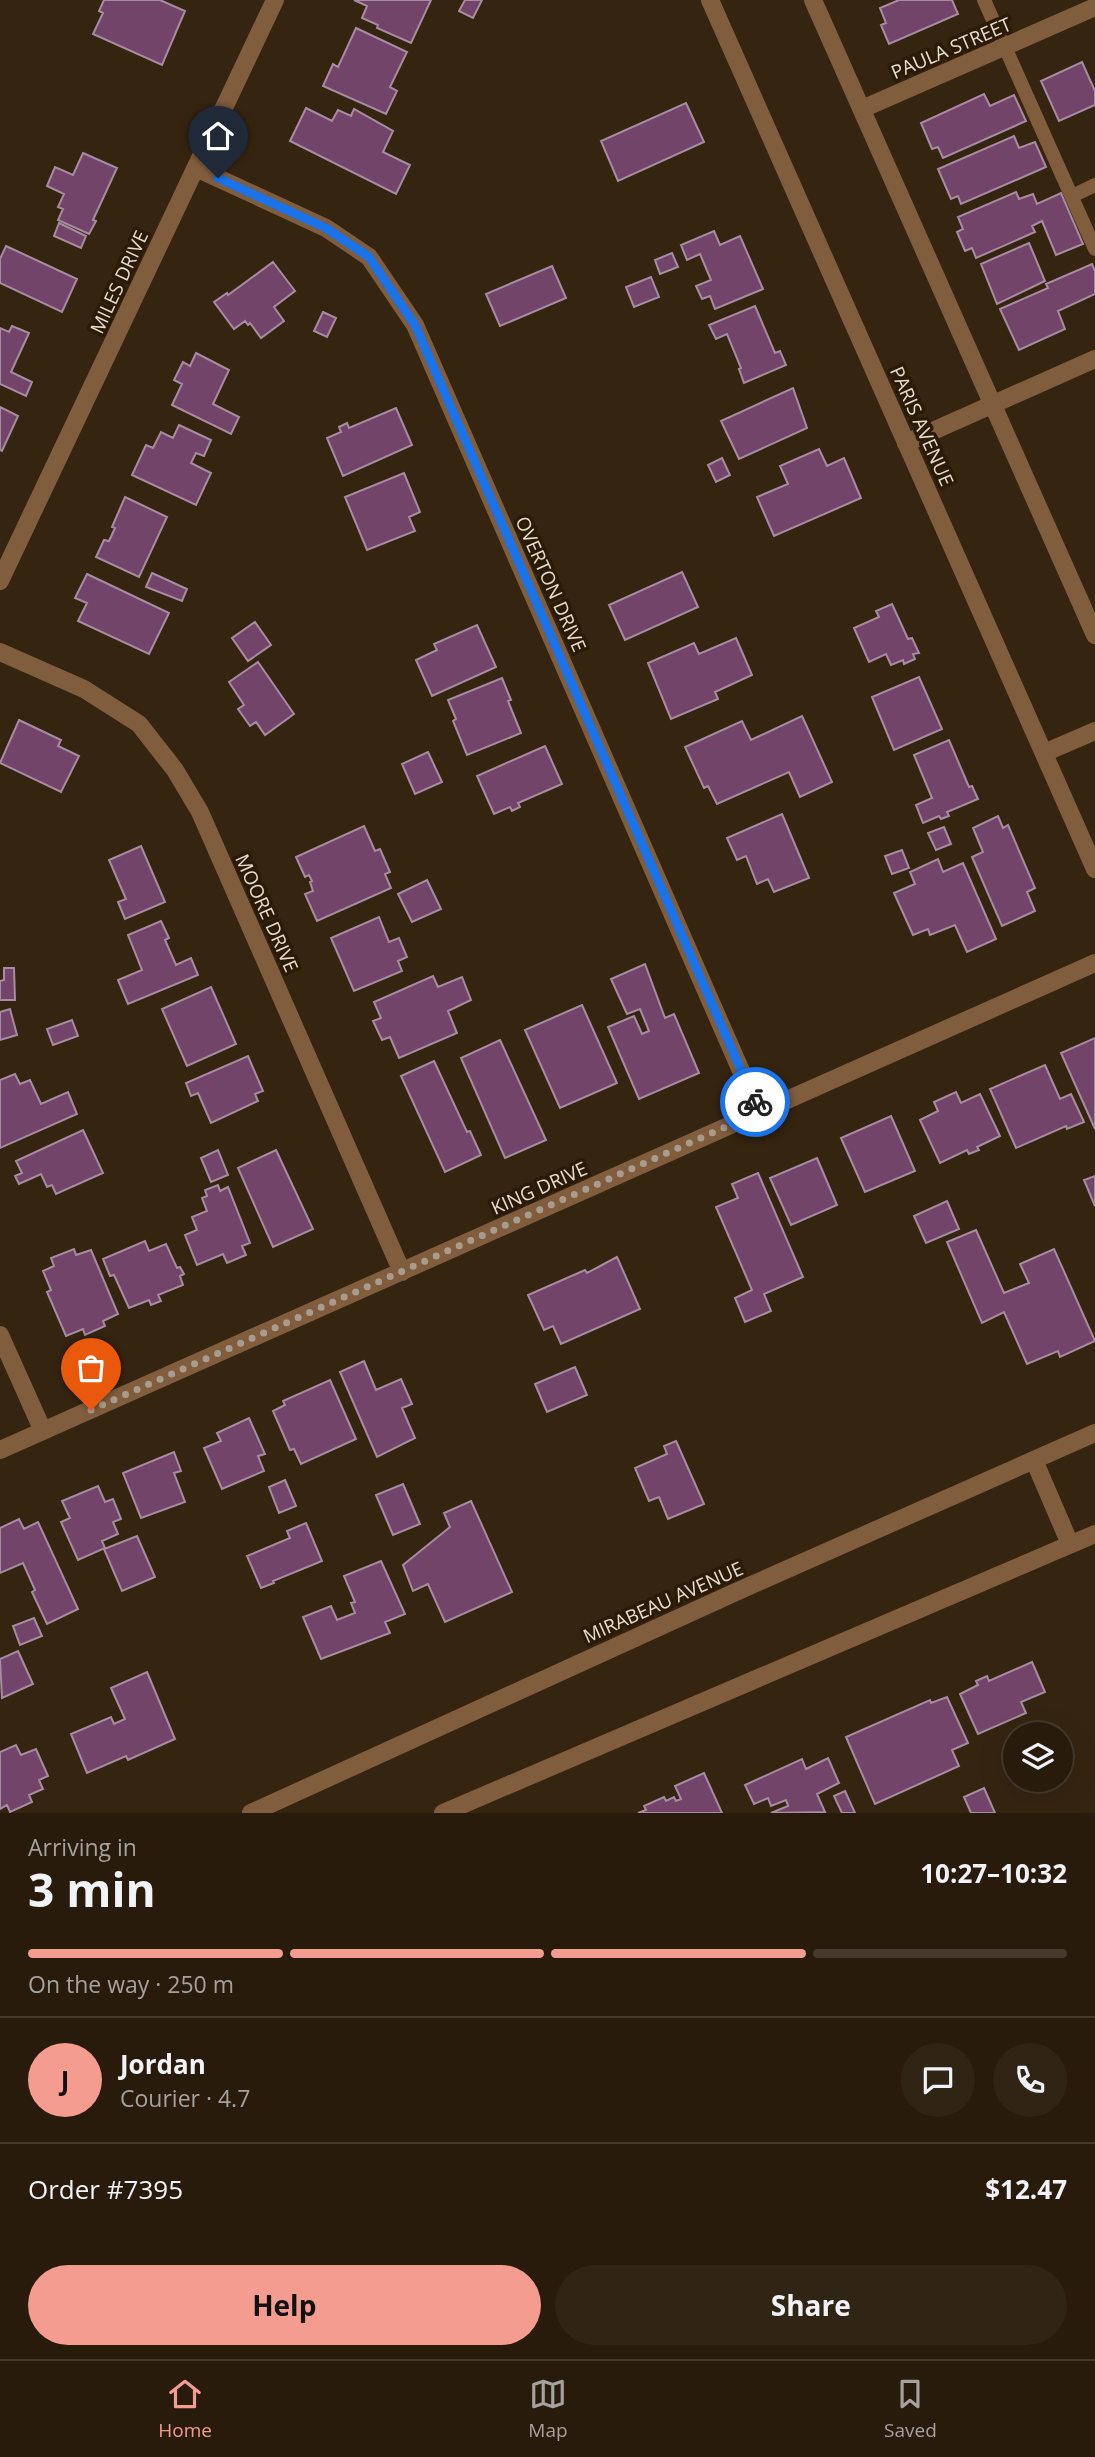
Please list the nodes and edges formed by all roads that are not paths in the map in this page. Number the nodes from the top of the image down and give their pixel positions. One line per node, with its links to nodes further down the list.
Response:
1 (275, 0): 8 (street, MILES DRIVE)
2 (710, 0): 14 (street, PARIS AVENUE)
3 (813, 0): 7 (street)
4 (984, 0): 6 (lane)
5 (1095, 7): 6 (street, PAULA STREET)
6 (1006, 47): 7 (street, PAULA STREET); 10 (lane)
7 (862, 109): 13 (street)
8 (197, 168): 15 (street, MILES DRIVE); 22 (street, OVERTON DRIVE)
9 (1095, 185): 10 (lane)
10 (1072, 196): 11 (lane)
11 (1095, 249)
12 (1095, 359): 13 (street)
13 (993, 404): 14 (street); 16 (street)
14 (906, 443): 19 (street, PARIS AVENUE)
15 (0, 581)
16 (1095, 635)
17 (0, 652): 23 (street, MOORE DRIVE)
18 (1095, 731): 19 (street)
19 (1044, 753): 20 (street, PARIS AVENUE)
20 (1095, 869)
21 (1095, 963): 22 (street, KING DRIVE)
22 (759, 1112): 23 (street, KING DRIVE)
23 (402, 1272): 25 (street, KING DRIVE)
24 (0, 1335): 25 (street)
25 (43, 1431): 27 (street, KING DRIVE)
26 (1095, 1433): 28 (street, MIRABEAU AVENUE)
27 (0, 1450)
28 (1034, 1460): 30 (street); 31 (street, MIRABEAU AVENUE)
29 (1095, 1534): 30 (street)
30 (1070, 1544): 32 (street)
31 (251, 1813)
32 (443, 1813)

